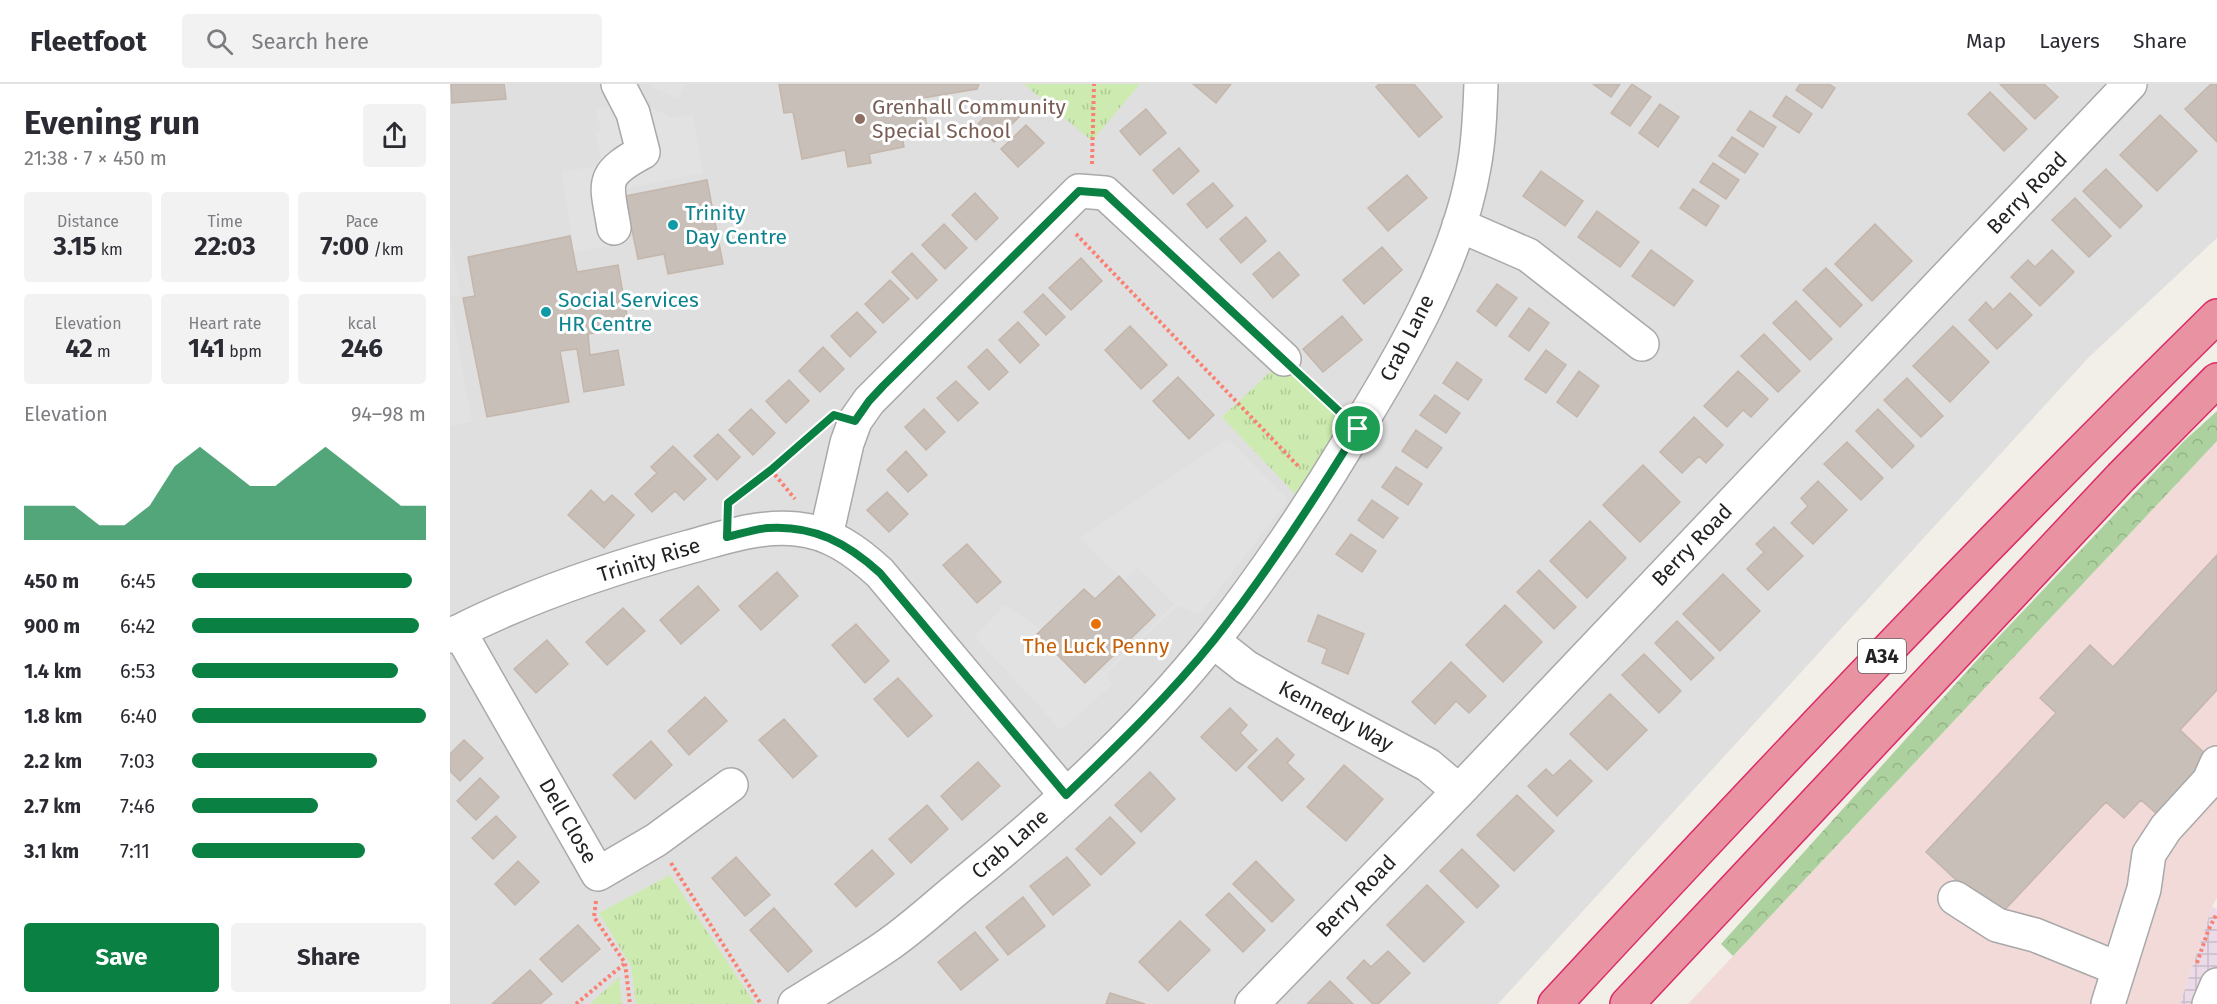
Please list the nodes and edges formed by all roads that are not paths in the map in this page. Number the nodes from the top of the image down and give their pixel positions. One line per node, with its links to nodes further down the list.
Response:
1 (618, 84): 5 (street)
2 (1481, 84): 4 (street, Crab Lane)
3 (2130, 84): 15 (street, Berry Road)
4 (1459, 225): 7 (street); 12 (street, Crab Lane)
5 (614, 228)
6 (2217, 316): 22 (highway, A34)
7 (1641, 345)
8 (1284, 359): 10 (street)
9 (2217, 380): 23 (highway, A34)
10 (826, 536): 11 (street, Trinity Rise); 16 (street, Trinity Rise)
11 (455, 634): 14 (street, Dell Close)
12 (1213, 641): 15 (street, Kennedy Way); 16 (street, Crab Lane)
13 (2217, 763): 18 (street)
14 (730, 785)
15 (1459, 791): 21 (street, Berry Road)
16 (1066, 795): 20 (street, Crab Lane)
17 (1955, 898): 18 (street)
18 (2119, 969): 24 (street)
19 (2217, 985): 25 (street)
20 (795, 1004)
21 (1252, 1004)
22 (1555, 1004)
23 (1628, 1004)
24 (2108, 1004)
25 (2210, 1004)

